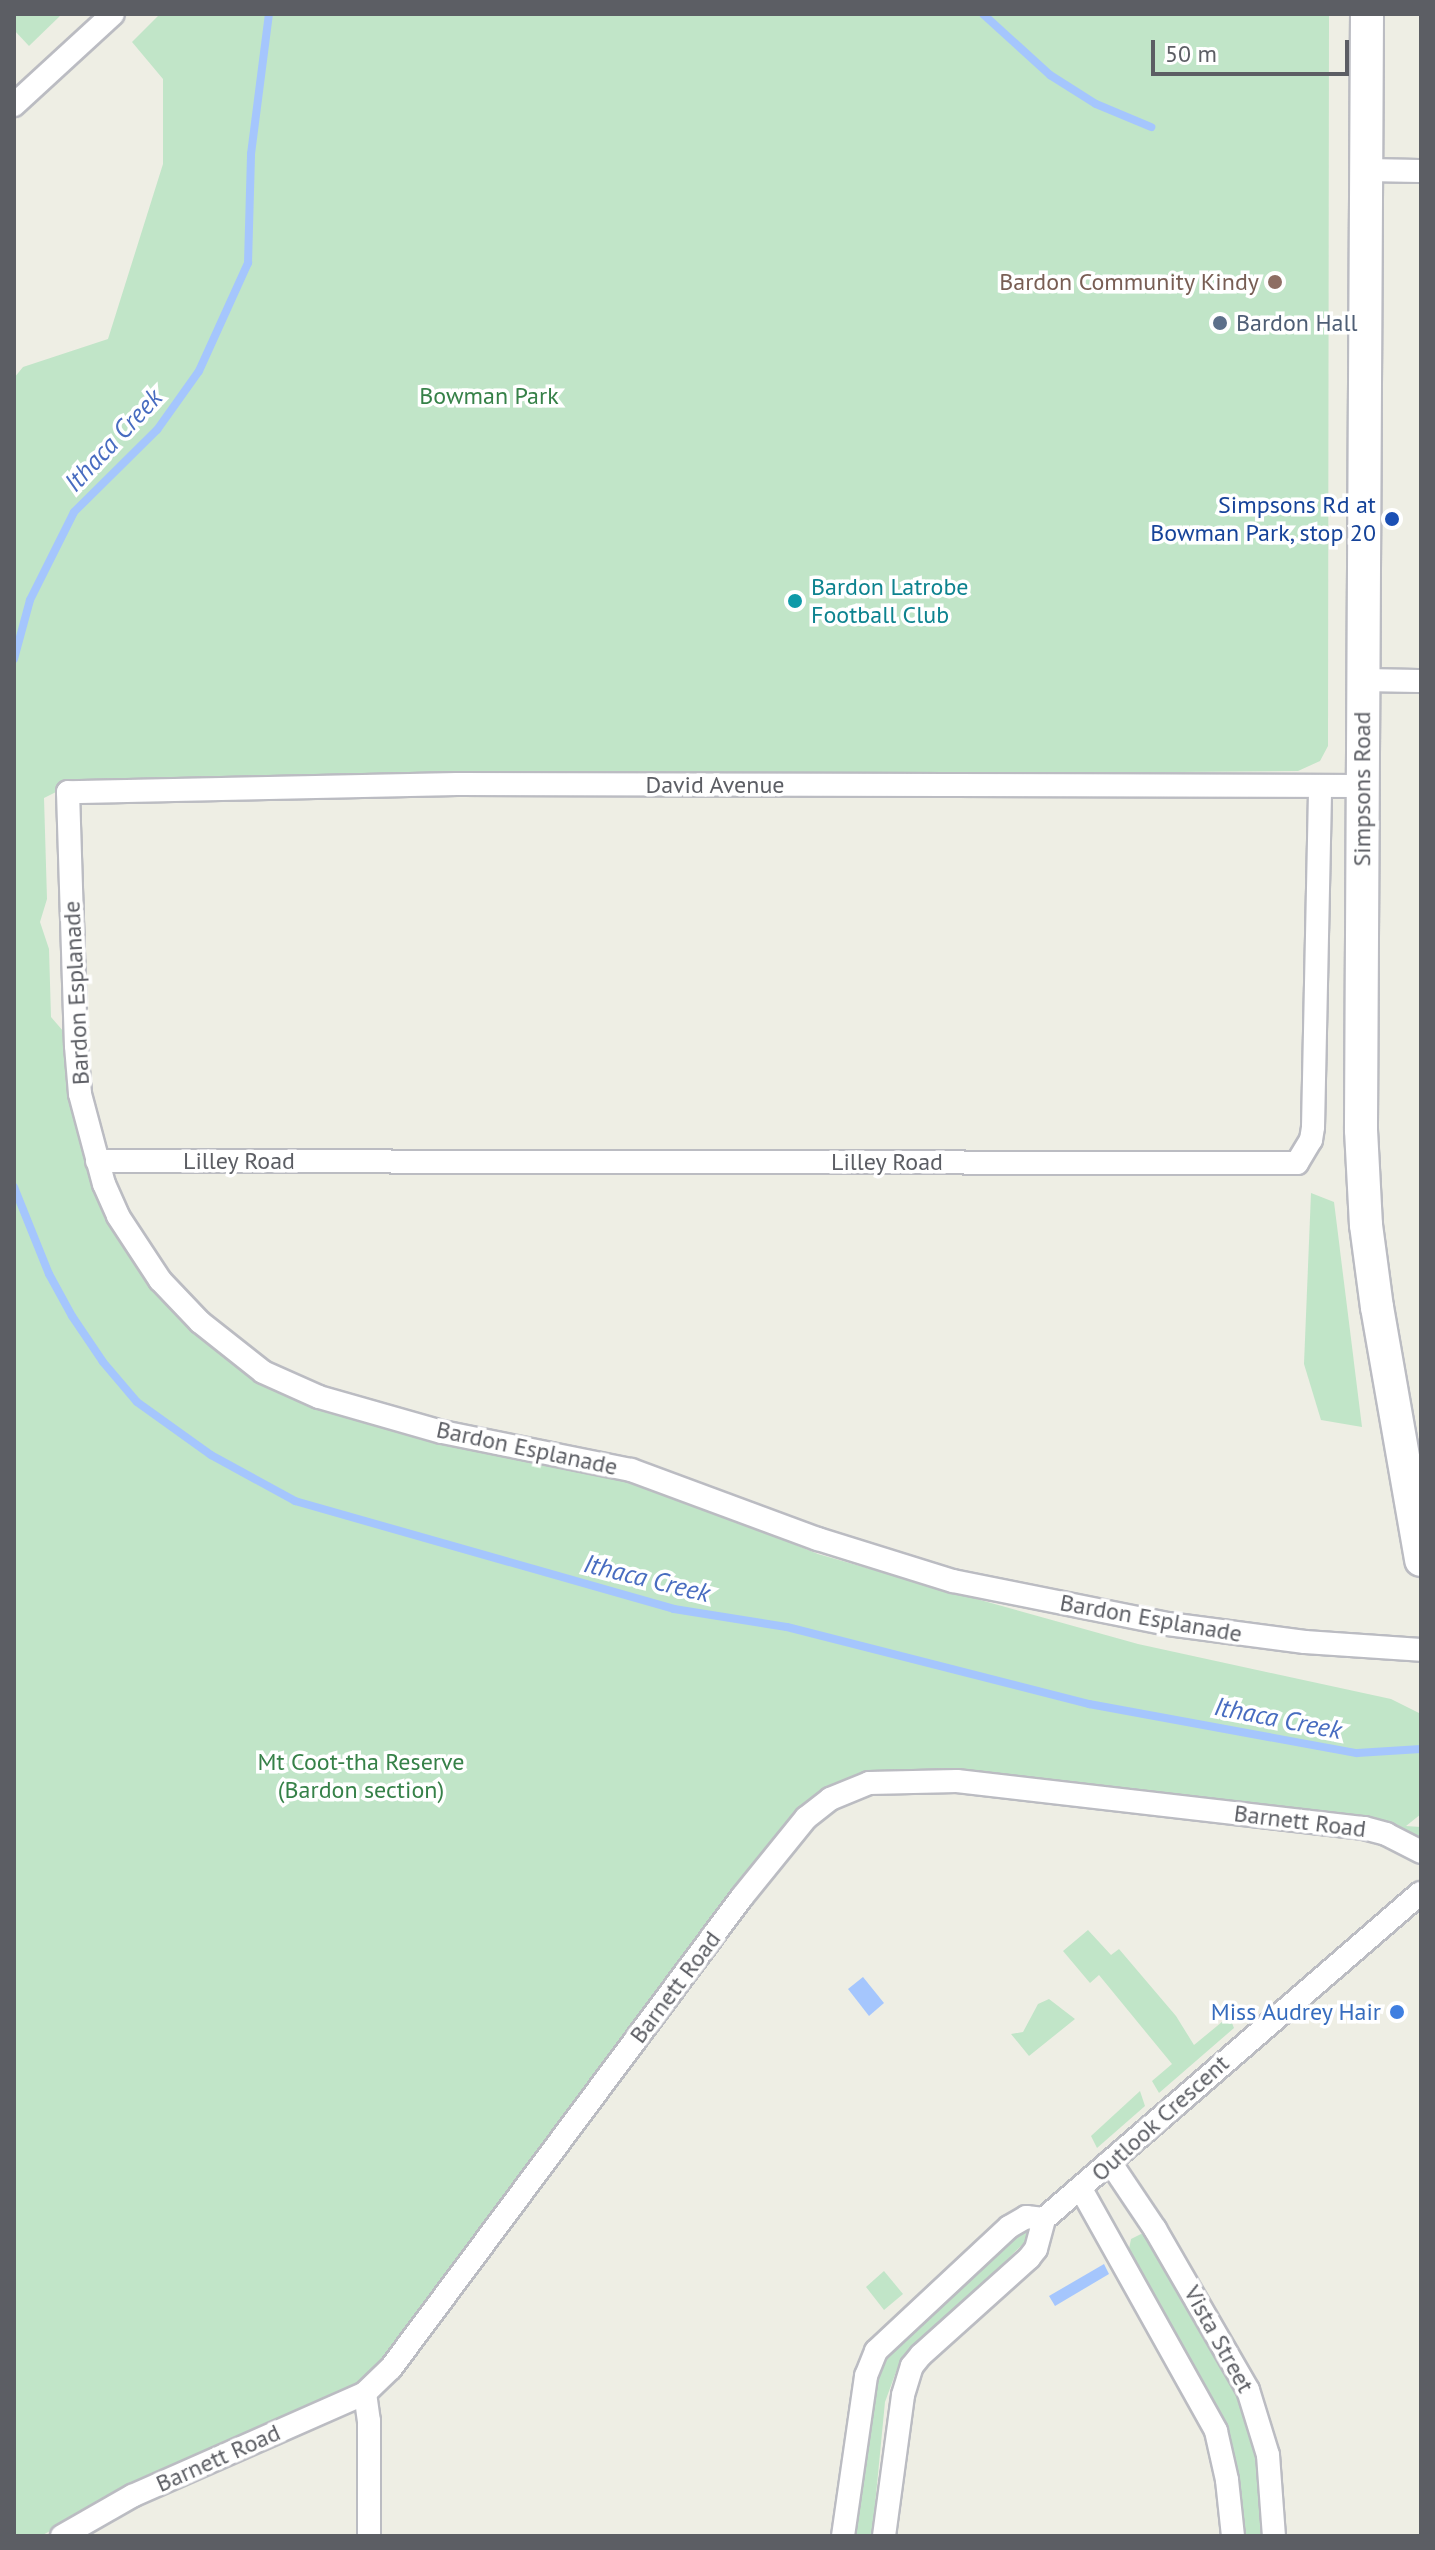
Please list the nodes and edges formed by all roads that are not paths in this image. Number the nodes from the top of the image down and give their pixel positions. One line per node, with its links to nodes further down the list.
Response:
1 (113, 14): 3 (street)
2 (1367, 14): 4 (main road, Simpsons Road)
3 (14, 105)
4 (1366, 170): 5 (street); 6 (main road, Simpsons Road)
5 (1421, 171)
6 (1361, 680): 7 (street); 9 (main road, Simpsons Road)
7 (1421, 681)
8 (1320, 786): 9 (street, David Avenue); 10 (street, David Avenue); 11 (street, Lilley Road)
9 (1362, 786): 12 (main road, Simpsons Road)
10 (68, 792): 11 (street, Bardon Esplanade)
11 (97, 1161): 14 (street, Bardon Esplanade)
12 (1414, 1476): 13 (main road, Simpsons Road)
13 (1421, 1560)
14 (1421, 1650)
15 (1421, 1852): 20 (street, Barnett Road)
16 (1421, 1893): 17 (street, Outlook Crescent)
17 (1110, 2162): 18 (street, Outlook Crescent); 26 (street, Vista Street)
18 (1081, 2189): 19 (street, Outlook Crescent); 25 (street, Vista Street)
19 (1044, 2219): 23 (street, Outlook Crescent); 24 (street)
20 (365, 2393): 21 (street, Barnett Road); 22 (street)
21 (62, 2536)
22 (369, 2536)
23 (843, 2536)
24 (884, 2536)
25 (1233, 2536)
26 (1274, 2536)

